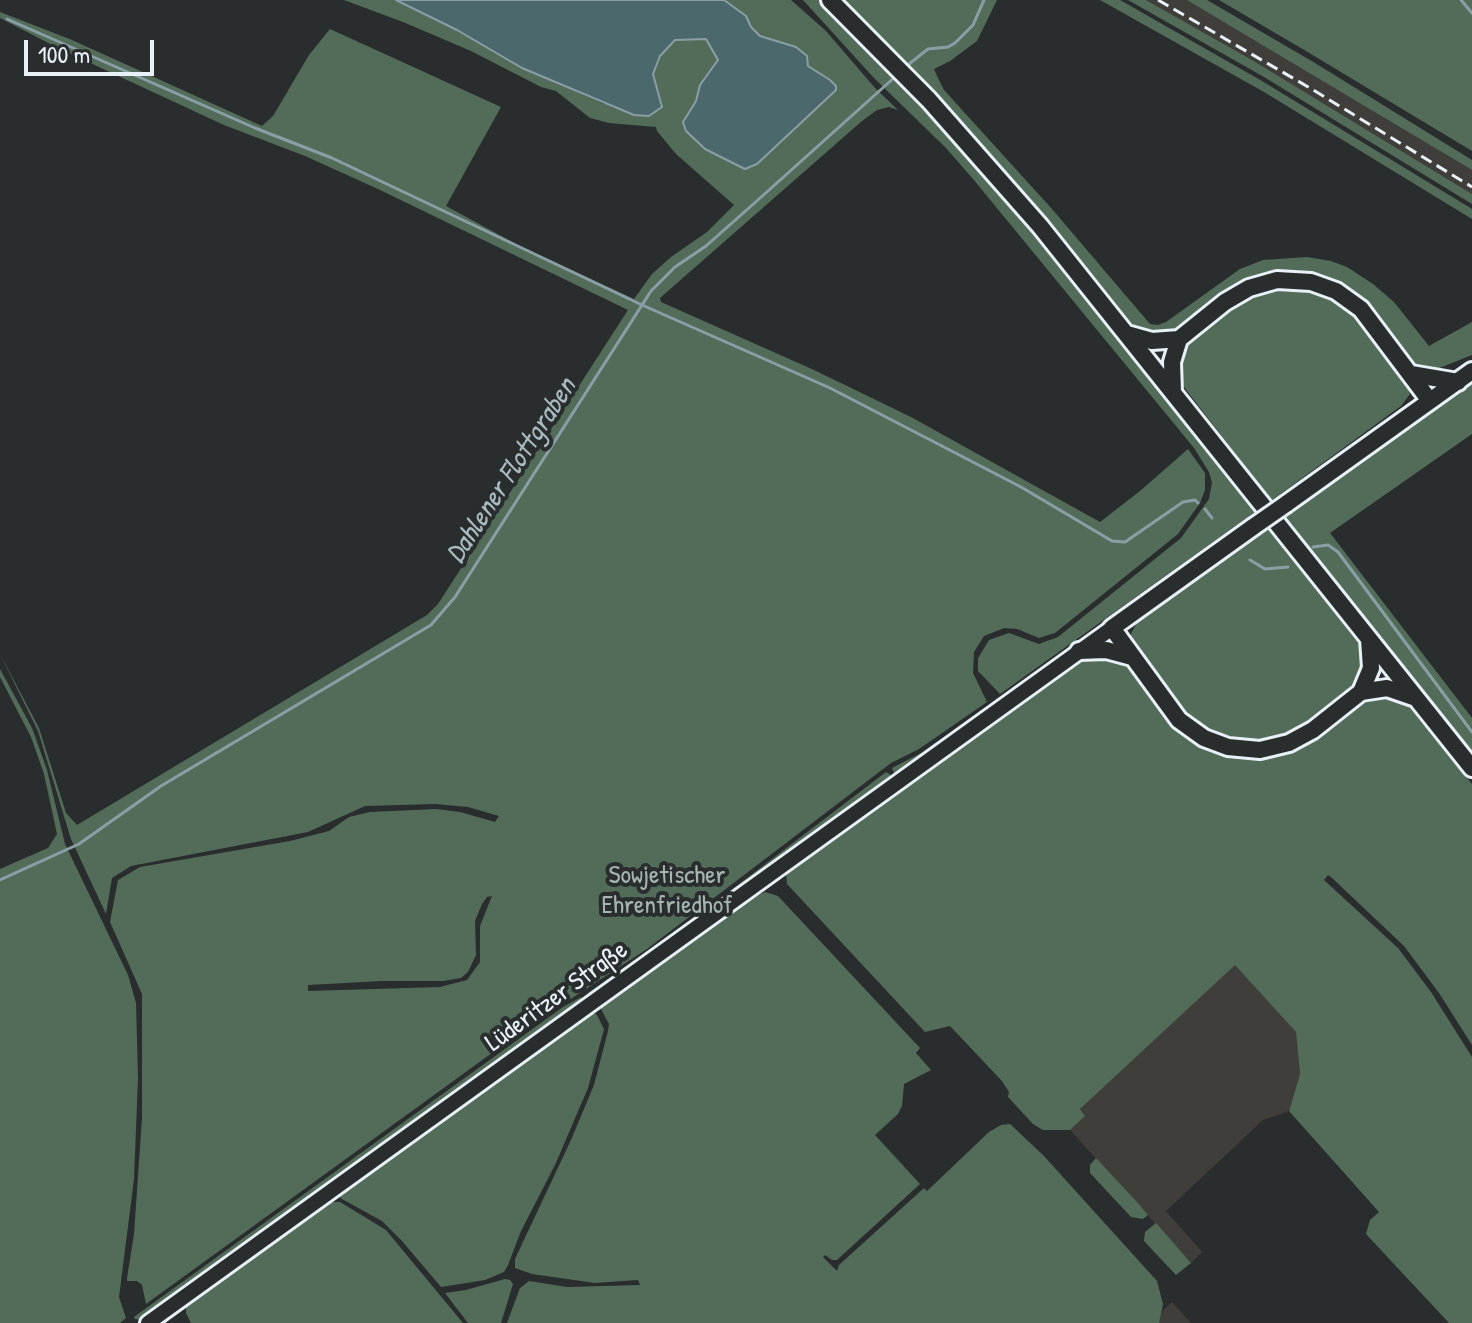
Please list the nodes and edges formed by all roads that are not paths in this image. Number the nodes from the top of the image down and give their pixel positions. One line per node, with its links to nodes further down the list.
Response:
1 (830, 0): 2 (main road)
2 (1127, 334): 3 (main road); 7 (main road)
3 (1179, 339): 5 (main road); 7 (main road)
4 (1472, 371): 6 (main road)
5 (1411, 374): 6 (main road); 8 (main road)
6 (1458, 382): 8 (main road)
7 (1173, 392): 10 (main road)
8 (1430, 401): 9 (main road, bridge)
9 (1112, 628): 11 (main road, Lüderitzer Straße); 12 (main road)
10 (1369, 638): 13 (main road); 14 (main road)
11 (1079, 651): 12 (main road); 16 (main road, Lüderitzer Straße)
12 (1132, 657): 13 (main road)
13 (1361, 692): 14 (main road)
14 (1417, 699): 15 (main road)
15 (1472, 768)
16 (148, 1323)

